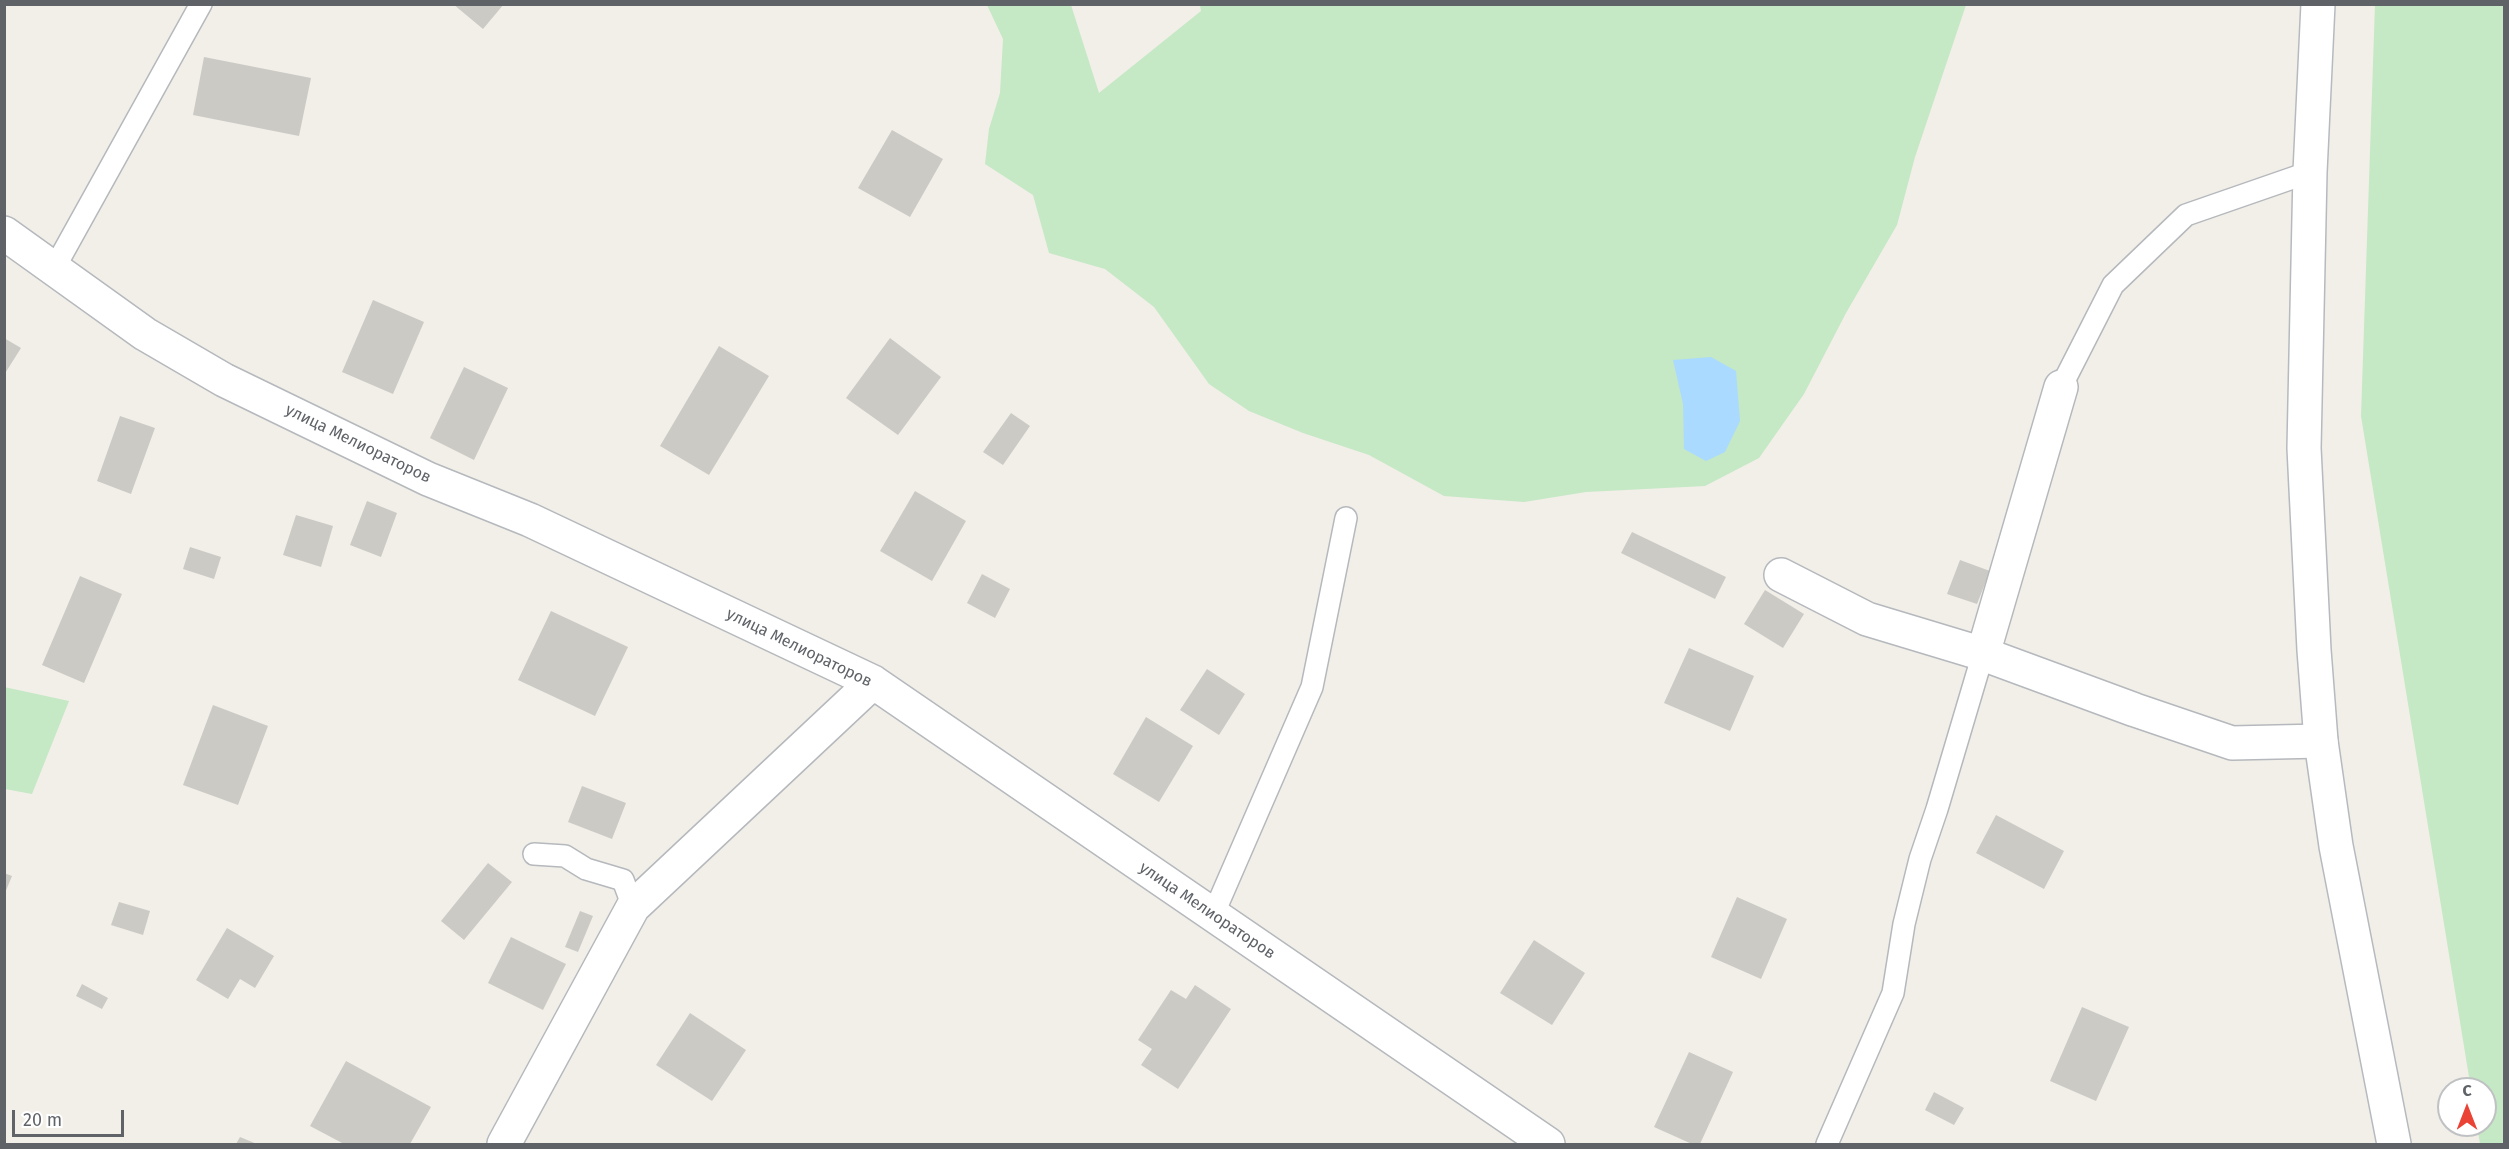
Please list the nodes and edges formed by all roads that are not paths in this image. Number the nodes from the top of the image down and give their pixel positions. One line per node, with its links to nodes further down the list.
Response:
1 (201, 4): 5 (lane)
2 (2318, 4): 3 (street)
3 (2310, 172): 6 (lane); 11 (street)
4 (4, 233): 5 (street, улица Мелиораторов)
5 (55, 267): 10 (street, улица Мелиораторов)
6 (2061, 387): 9 (street)
7 (1346, 518): 14 (lane)
8 (1781, 575): 9 (street)
9 (1983, 654): 11 (street); 17 (lane)
10 (873, 682): 13 (street); 14 (street, улица Мелиораторов)
11 (2321, 741): 18 (street)
12 (534, 854): 13 (lane)
13 (633, 907): 15 (street)
14 (1213, 915): 16 (street, улица Мелиораторов)
15 (504, 1144)
16 (1548, 1144)
17 (1827, 1144)
18 (2394, 1144)

